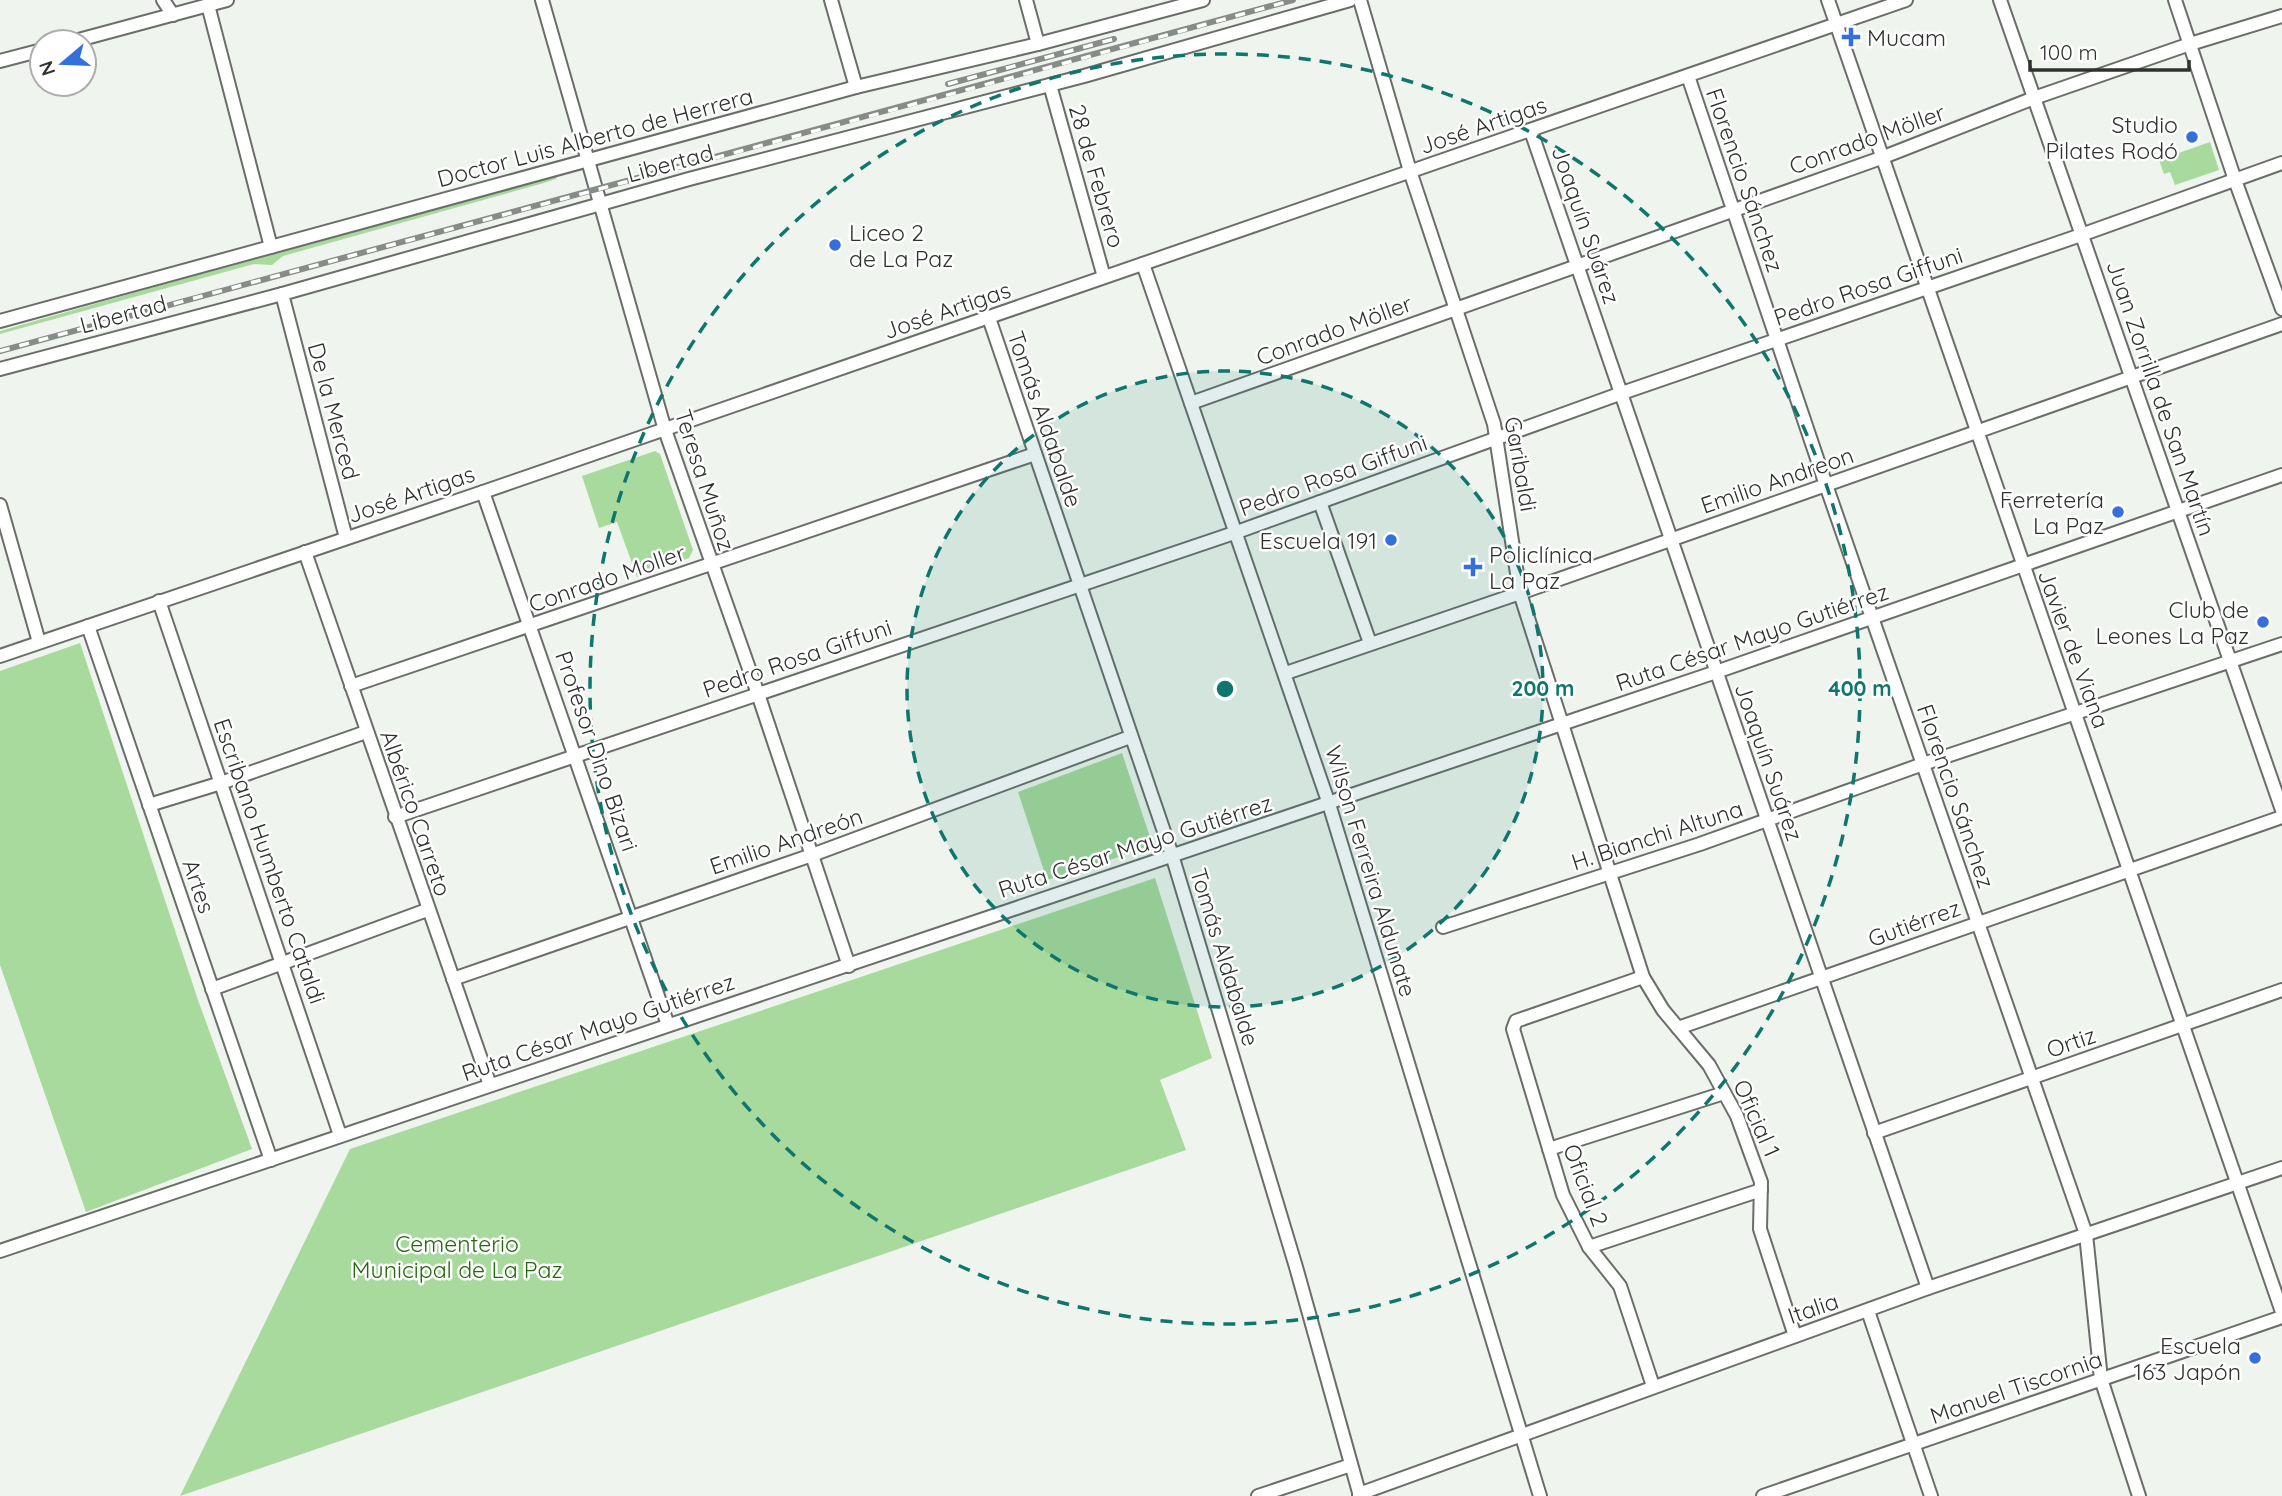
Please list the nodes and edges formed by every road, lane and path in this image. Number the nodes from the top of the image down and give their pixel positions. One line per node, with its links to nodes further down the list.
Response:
1 (163, 0): 14 (street)
2 (227, 0): 13 (street)
3 (542, 0): 28 (street, Teresa Muñoz)
4 (831, 0): 24 (street)
5 (1026, 0): 18 (street)
6 (1203, 0): 18 (street, Doctor Luis Alberto de Herrera)
7 (1350, 0): 23 (street, Libertad)
8 (1360, 0): 30 (street, Garibaldi)
9 (1828, 0): 16 (street, Javier de Viana)
10 (1906, 0): 16 (street, José Artigas)
11 (2000, 0): 25 (street, Juan Zorrilla de San Martín)
12 (2175, 0): 19 (street)
13 (208, 5): 14 (street); 35 (street)
14 (173, 15): 17 (street)
15 (2282, 16): 19 (street, Conrado Möller)
16 (1836, 24): 22 (street, José Artigas); 27 (street, Javier de Viana)
17 (98, 35)
18 (1038, 44): 24 (street, Doctor Luis Alberto de Herrera)
19 (2190, 44): 25 (street, Conrado Möller); 31 (street)
20 (28, 54): 21 (street)
21 (0, 61)
22 (1688, 76): 26 (street, José Artigas); 33 (street, Florencio Sánchez)
23 (1050, 85): 32 (street, Libertad); 38 (street, 28 de Febrero)
24 (856, 88): 28 (street, Doctor Luis Alberto de Herrera)
25 (2034, 98): 27 (street, Conrado Möller); 34 (street, Juan Zorrilla de San Martín)
26 (1531, 131): 30 (street, José Artigas); 37 (street, Joaquín Suárez)
27 (1881, 158): 33 (street, Conrado Möller); 39 (street, Javier de Viana)
28 (586, 160): 32 (street, Teresa Muñoz); 35 (street, Doctor Luis Alberto de Herrera)
29 (2282, 163): 31 (street, Pedro Rosa Giffuni)
30 (1410, 171): 36 (street, José Artigas); 41 (street, Garibaldi)
31 (2235, 180): 34 (street, Pedro Rosa Giffuni); 42 (street)
32 (599, 204): 40 (street, Libertad); 51 (street, Teresa Muñoz)
33 (1733, 210): 37 (street, Conrado Möller); 46 (street, Florencio Sánchez)
34 (2081, 235): 39 (street, Pedro Rosa Giffuni); 48 (street, Juan Zorrilla de San Martín)
35 (271, 247): 44 (street, Doctor Luis Alberto de Herrera)
36 (1143, 264): 38 (street, José Artigas); 50 (street, Wilson Ferreira Aldunate)
37 (1578, 265): 41 (street, Conrado Möller); 49 (street, Joaquín Suárez)
38 (1104, 277): 43 (street, José Artigas)
39 (1927, 287): 46 (street, Pedro Rosa Giffuni); 52 (street, Javier de Viana)
40 (282, 294): 47 (street, Libertad); 62 (street, De la Merced)
41 (1455, 309): 50 (street, Conrado Möller); 53 (street, Garibaldi)
42 (2282, 309)
43 (989, 318): 51 (street, José Artigas); 54 (street, Tomás Aldabalde)
44 (0, 321)
45 (2282, 324): 48 (street, Emilio Andreon)
46 (1777, 340): 49 (street, Pedro Rosa Giffuni); 56 (street, Florencio Sánchez)
47 (0, 369)
48 (2132, 377): 52 (street, Emilio Andreon); 60 (street, Juan Zorrilla de San Martín)
49 (1622, 393): 53 (street, Pedro Rosa Giffuni); 63 (street, Joaquín Suárez)
50 (1191, 403): 61 (street, Wilson Ferreira Aldunate)
51 (665, 430): 57 (street, José Artigas); 65 (street, Teresa Muñoz)
52 (1977, 432): 56 (street, Emilio Andreon); 66 (street, Javier de Viana)
53 (1498, 437): 58 (street, Pedro Rosa Giffuni); 68 (street, Garibaldi)
54 (1035, 454): 65 (street, Conrado Moller); 67 (street, Tomás Aldabalde)
55 (2282, 475): 60 (street, Ruta César Mayo Gutiérrez)
56 (1826, 485): 63 (street, Emilio Andreon); 70 (street, Florencio Sánchez)
57 (483, 492): 62 (street, José Artigas); 72 (street, Profesor Dino Bizari)
58 (1320, 502): 61 (street, Pedro Rosa Giffuni); 74 (street)
59 (0, 505): 73 (street)
60 (2179, 512): 66 (street, Ruta César Mayo Gutiérrez); 77 (street, Juan Zorrilla de San Martín)
61 (1237, 532): 67 (street, Pedro Rosa Giffuni); 78 (street, Wilson Ferreira Aldunate)
62 (346, 538): 64 (street, José Artigas)
63 (1672, 540): 68 (street, Emilio Andreon); 79 (street, Joaquín Suárez)
64 (305, 552): 69 (street, José Artigas); 80 (street, Albérico Carreto)
65 (711, 565): 72 (street, Conrado Moller); 81 (street, Teresa Muñoz)
66 (2022, 566): 70 (street, Ruta César Mayo Gutiérrez); 82 (street, Javier de Viana)
67 (1080, 586): 81 (street, Pedro Rosa Giffuni); 85 (street, Tomás Aldabalde)
68 (1520, 593): 74 (street, Emilio Andreon); 83 (street, Garibaldi)
69 (159, 601): 71 (street, José Artigas); 88 (street, Escribano Humberto Cataldi)
70 (1872, 619): 79 (street, Ruta César Mayo Gutiérrez); 87 (street, Florencio Sánchez)
71 (88, 625): 73 (street, José Artigas); 90 (street, Artes)
72 (531, 626): 80 (street, Conrado Moller); 86 (street, Profesor Dino Bizari)
73 (39, 642): 76 (street, José Artigas)
74 (1370, 643): 78 (street, Emilio Andreon)
75 (2282, 644): 77 (street, H. Bianchi Altuna)
76 (0, 656)
77 (2230, 661): 82 (street, H. Bianchi Altuna); 91 (street, Juan Zorrilla de San Martín)
78 (1286, 673): 89 (street, Wilson Ferreira Aldunate)
79 (1716, 673): 83 (street, Ruta César Mayo Gutiérrez); 94 (street, Joaquín Suárez)
80 (351, 686): 84 (street, Albérico Carreto)
81 (758, 694): 86 (street, Pedro Rosa Giffuni); 95 (street, Teresa Muñoz)
82 (2075, 713): 87 (street, H. Bianchi Altuna); 97 (street, Javier de Viana)
83 (1563, 724): 89 (street, Ruta César Mayo Gutiérrez); 98 (street, Garibaldi)
84 (366, 732): 88 (street); 92 (street, Albérico Carreto)
85 (1130, 737): 95 (street, Emilio Andreón); 96 (street, Tomás Aldabalde)
86 (576, 755): 92 (street, Pedro Rosa Giffuni); 100 (street, Profesor Dino Bizari)
87 (1923, 764): 94 (street, H. Bianchi Altuna); 101 (street, Florencio Sánchez)
88 (221, 783): 90 (street); 103 (street, Escribano Humberto Cataldi)
89 (1329, 804): 96 (street, Ruta César Mayo Gutiérrez); 132 (street, Wilson Ferreira Aldunate)
90 (149, 805): 108 (street, Artes)
91 (2282, 810)
92 (395, 817): 99 (street, Albérico Carreto)
93 (2282, 817): 97 (street, Gutiérrez)
94 (1767, 820): 98 (street, H. Bianchi Altuna); 106 (street, Joaquín Suárez)
95 (812, 855): 100 (street, Emilio Andreón); 104 (street, Teresa Muñoz)
96 (1172, 855): 104 (street, Ruta César Mayo Gutiérrez); 134 (street, Tomás Aldabalde)
97 (2129, 870): 101 (street, Gutiérrez); 111 (street, Javier de Viana)
98 (1611, 873): 102 (street, H. Bianchi Altuna); 105 (street, Garibaldi)
99 (427, 910): 103 (street); 107 (street, Albérico Carreto)
100 (632, 916): 107 (street, Emilio Andreón); 110 (street, Profesor Dino Bizari)
101 (1978, 923): 106 (street, Gutiérrez); 113 (street, Florencio Sánchez)
102 (1443, 928)
103 (282, 962): 108 (street); 117 (street, Escribano Humberto Cataldi)
104 (849, 966): 110 (street, Ruta César Mayo Gutiérrez)
105 (1643, 977): 112 (street, Oficial 1); 118 (street, Oficial 2)
106 (1821, 978): 112 (street, Gutiérrez); 116 (street, Joaquín Suárez)
107 (453, 979): 114 (street, Albérico Carreto)
108 (212, 989): 119 (street, Artes)
109 (2282, 990): 111 (street, Ortiz)
110 (668, 1025): 114 (street, Ruta César Mayo Gutiérrez)
111 (2183, 1025): 113 (street, Ortiz); 121 (street, Javier de Viana)
112 (1678, 1028): 115 (street, Oficial 1)
113 (2031, 1078): 116 (street, Ortiz); 123 (street, Florencio Sánchez)
114 (490, 1086): 117 (street, Ruta César Mayo Gutiérrez)
115 (1724, 1093): 118 (street); 122 (street, Oficial 1)
116 (1874, 1133): 126 (street, Joaquín Suárez)
117 (340, 1135): 119 (street, Ruta César Mayo Gutiérrez)
118 (1549, 1149): 124 (street, Oficial 2)
119 (271, 1160): 125 (street, Ruta César Mayo Gutiérrez)
120 (2282, 1168): 121 (street, Italia)
121 (2238, 1182): 123 (street, Italia); 128 (street, Javier de Viana)
122 (1761, 1190): 124 (street); 129 (street, Oficial 1)
123 (2085, 1234): 126 (street, Italia); 130 (street, Florencio Sánchez)
124 (1589, 1248): 131 (street, Oficial 2)
125 (0, 1251)
126 (1928, 1287): 127 (street, Italia)
127 (1868, 1311): 129 (street, Italia); 133 (street)
128 (2282, 1315): 130 (street, Manuel Tiscornia)
129 (1795, 1336): 131 (street, Italia)
130 (2101, 1379): 133 (street, Manuel Tiscornia); 140 (street, Florencio Sánchez)
131 (1653, 1386): 132 (street, Italia)
132 (1521, 1433): 135 (street, Italia); 137 (street, Wilson Ferreira Aldunate)
133 (1913, 1444): 138 (street, Manuel Tiscornia); 139 (street)
134 (1351, 1465): 135 (street, Tomás Aldabalde); 136 (street)
135 (1359, 1495)
136 (1258, 1496)
137 (1540, 1496)
138 (1763, 1496)
139 (1931, 1496)
140 (2139, 1496)

